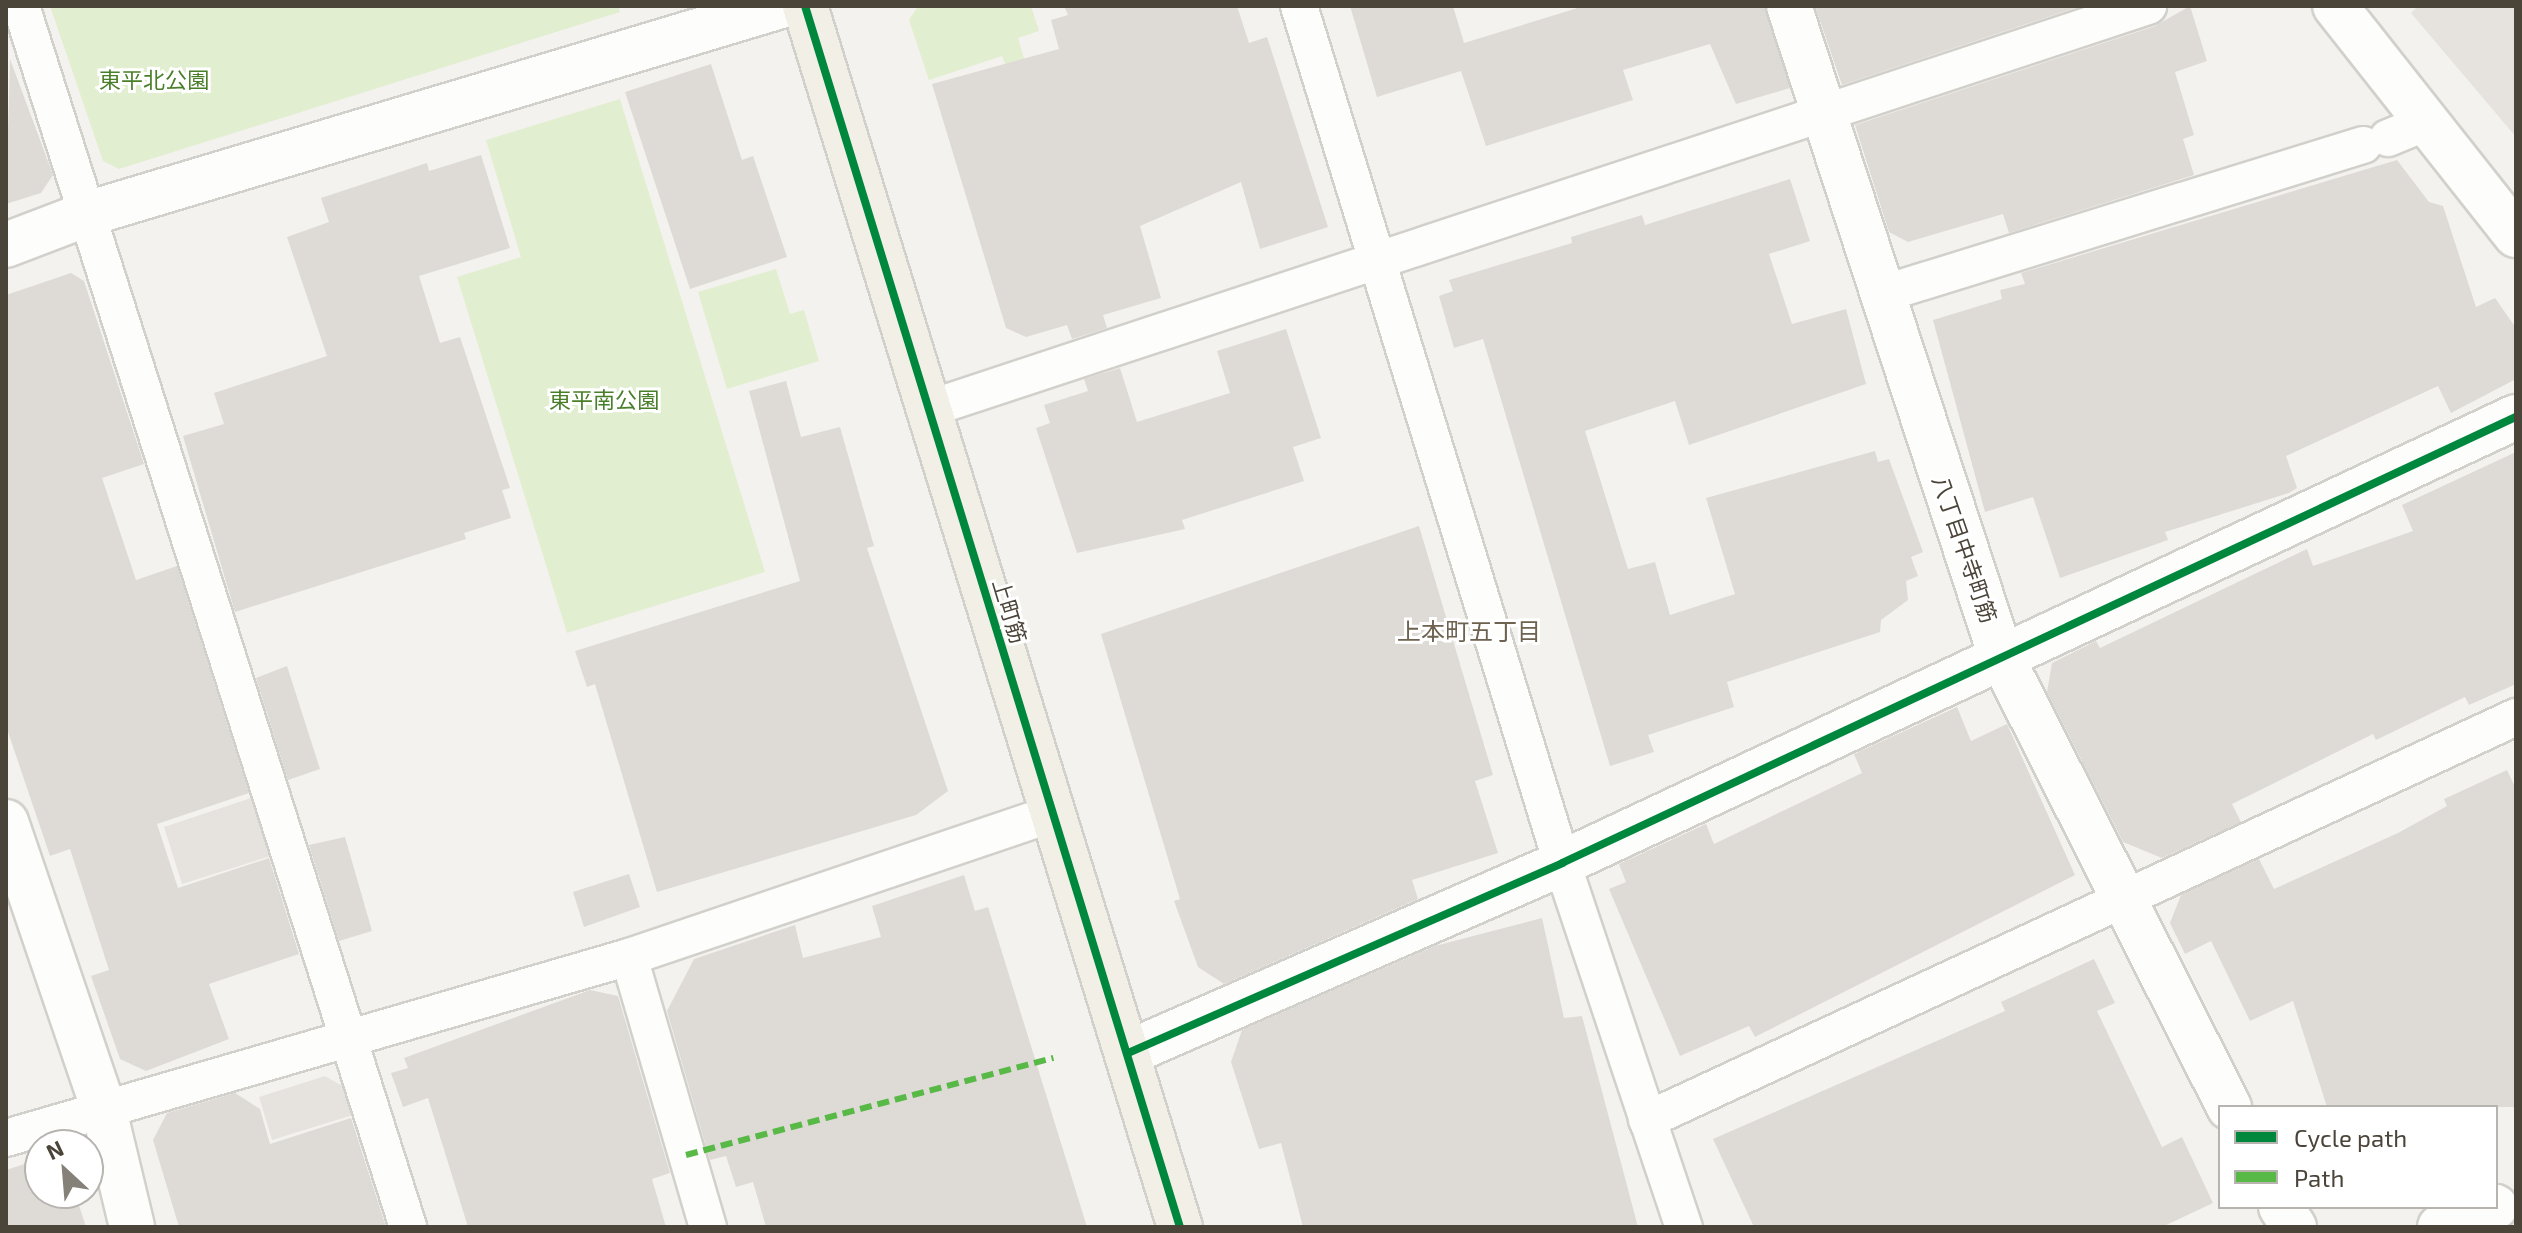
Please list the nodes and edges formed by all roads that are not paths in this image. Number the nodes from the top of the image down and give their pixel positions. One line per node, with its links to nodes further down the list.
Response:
1 (21, 6): 10 (street)
2 (781, 6): 10 (street)
3 (805, 6): 15 (main road, 上町筋)
4 (1299, 6): 13 (street)
5 (1789, 6): 8 (street, 八丁目中寺町筋)
6 (2148, 6): 8 (street)
7 (2335, 6): 9 (street)
8 (1822, 115): 13 (street); 14 (street, 八丁目中寺町筋)
9 (2429, 121): 11 (street); 14 (street)
10 (90, 213): 12 (street); 24 (street)
11 (2516, 235)
12 (6, 245)
13 (1379, 262): 15 (street); 21 (street)
14 (1879, 295): 17 (street, 八丁目中寺町筋)
15 (931, 408): 19 (main road, 上町筋)
16 (2516, 417): 17 (street)
17 (2000, 654): 21 (street); 22 (street, 八丁目中寺町筋)
18 (2516, 717): 22 (street)
19 (1052, 814): 23 (street); 25 (main road, 上町筋)
20 (6, 822): 27 (street)
21 (1562, 863): 25 (street); 28 (street)
22 (2122, 902): 26 (street, 八丁目中寺町筋); 28 (street)
23 (629, 957): 24 (street); 34 (street)
24 (352, 1038): 27 (street); 33 (street)
25 (1128, 1053): 35 (main road, 上町筋)
26 (2228, 1105)
27 (104, 1110): 29 (street); 32 (street)
28 (1647, 1120): 36 (street)
29 (6, 1138)
30 (2282, 1209): 37 (street)
31 (2490, 1209): 38 (street)
32 (132, 1227)
33 (408, 1227)
34 (708, 1227)
35 (1180, 1227)
36 (1684, 1227)
37 (2294, 1227)
38 (2440, 1227)

